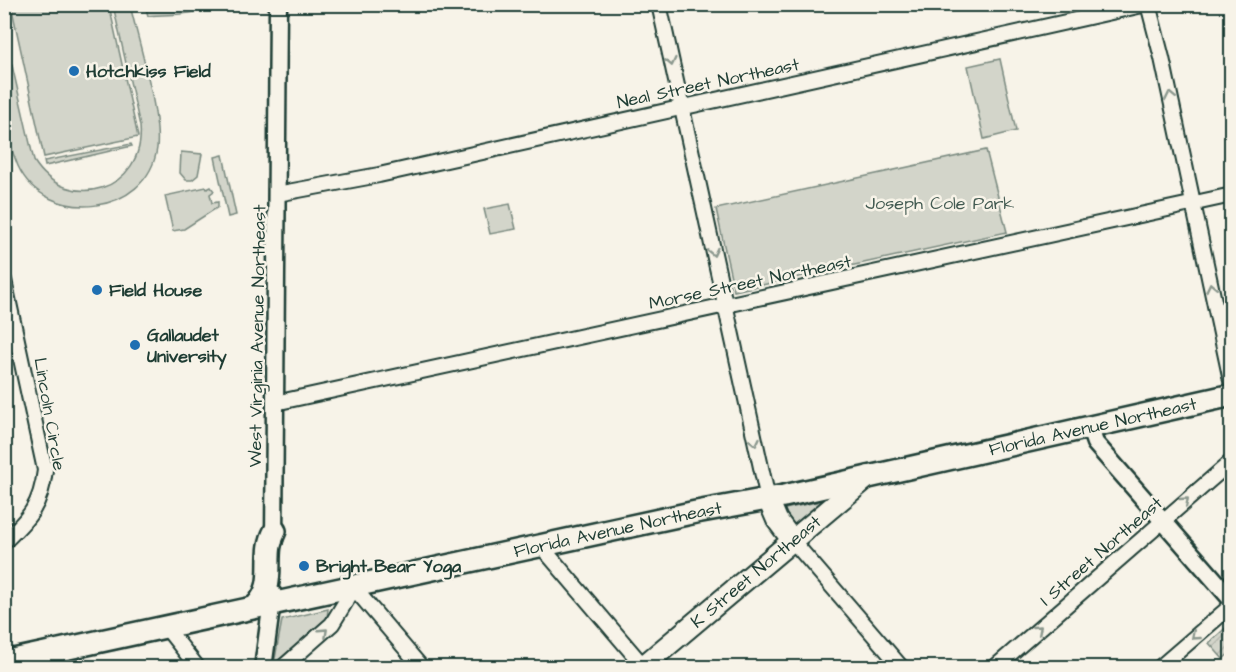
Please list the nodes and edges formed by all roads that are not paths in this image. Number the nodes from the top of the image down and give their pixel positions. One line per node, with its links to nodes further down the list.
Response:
1 (278, 4): 5 (street, West Virginia Avenue Northeast)
2 (659, 4): 4 (street, one-way to 4)
3 (1147, 4): 4 (street, Neal Street Northeast); 7 (street, one-way to 3)
4 (681, 108): 5 (street, Neal Street Northeast); 9 (street, one-way to 9)
5 (277, 194): 12 (street, West Virginia Avenue Northeast)
6 (1232, 195): 7 (street, Morse Street Northeast)
7 (1193, 204): 9 (street, Morse Street Northeast); 10 (street, one-way to 7)
8 (4, 280): 20 (street, Lincoln Circle)
9 (725, 306): 12 (street, Morse Street Northeast); 16 (street, one-way to 16)
10 (1232, 385)
11 (1232, 395): 13 (main road, Florida Avenue Northeast)
12 (275, 403): 18 (street, West Virginia Avenue Northeast)
13 (1089, 426): 15 (main road, Florida Avenue Northeast); 17 (street)
14 (1232, 461): 17 (street, I Street Northeast, one-way to 14)
15 (871, 474): 16 (main road, Florida Avenue Northeast); 19 (main road, K Street Northeast)
16 (768, 499): 19 (main road); 21 (main road, Florida Avenue Northeast)
17 (1162, 521): 23 (street); 34 (street, I Street Northeast, one-way to 17)
18 (274, 531): 24 (main road)
19 (792, 540): 28 (main road, K Street Northeast); 33 (street)
20 (4, 542)
21 (541, 546): 22 (main road, Florida Avenue Northeast); 28 (street)
22 (354, 588): 24 (main road, Florida Avenue Northeast); 31 (street, one-way to 22); 32 (street)
23 (1232, 600)
24 (264, 605): 26 (main road, Florida Avenue Northeast); 30 (street)
25 (1232, 605): 35 (street, one-way to 35)
26 (165, 626): 27 (main road, Florida Avenue Northeast); 29 (street)
27 (4, 662)
28 (643, 667)
29 (198, 668)
30 (262, 668)
31 (282, 668)
32 (422, 668)
33 (902, 668)
34 (994, 668)
35 (1159, 668)

